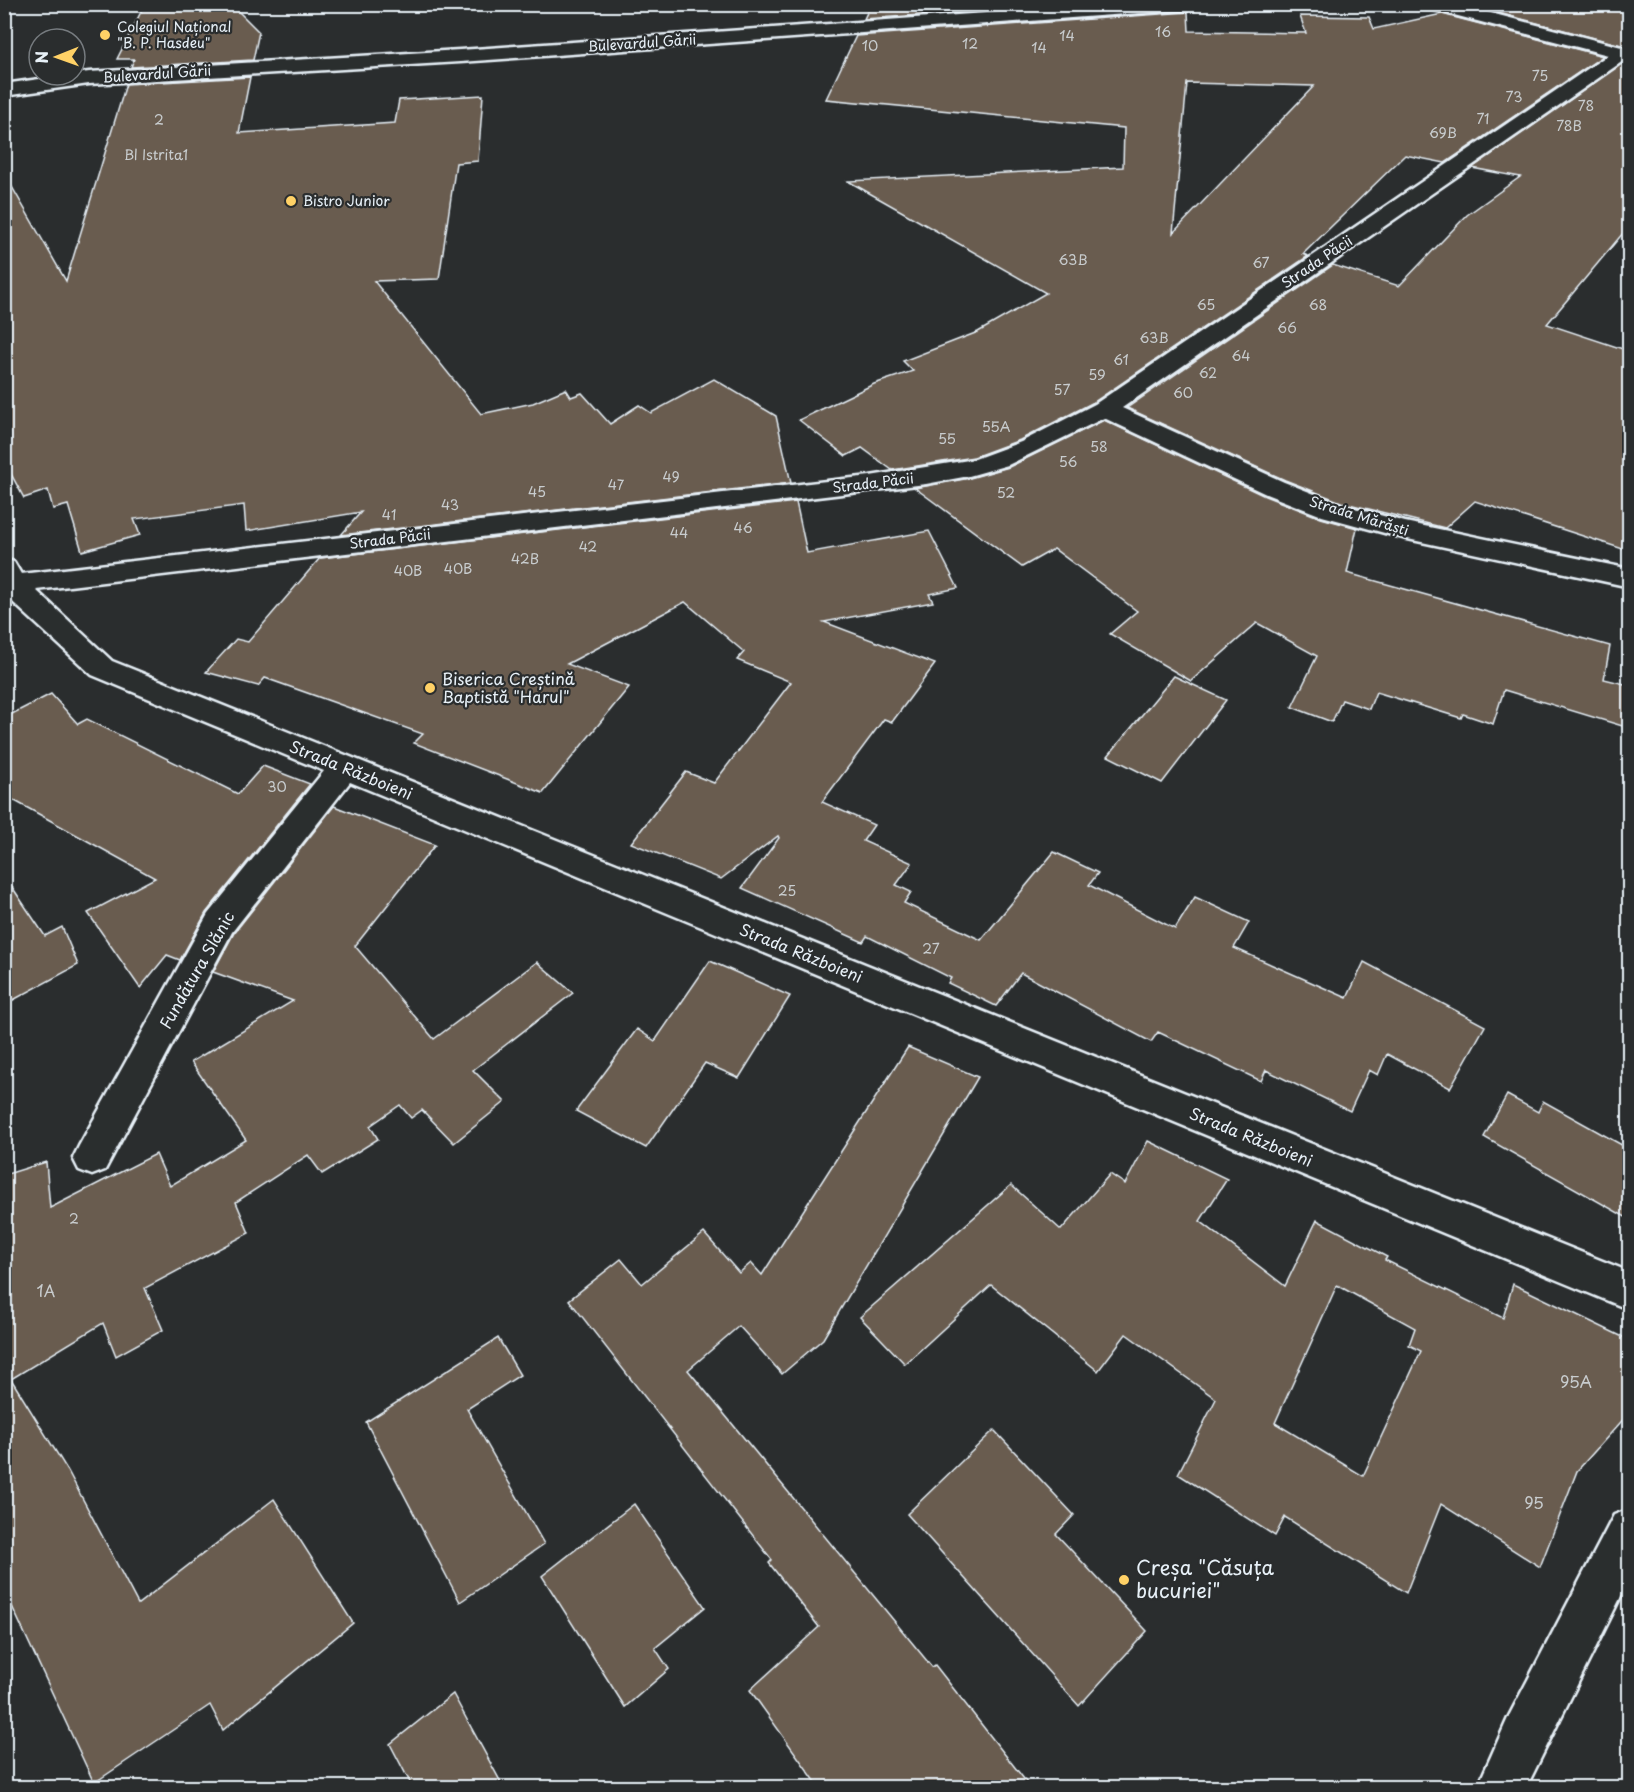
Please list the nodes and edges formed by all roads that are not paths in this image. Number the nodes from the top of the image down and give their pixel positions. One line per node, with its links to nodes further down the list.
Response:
1 (1195, 4): 5 (street, Bulevardul Gării)
2 (1433, 4): 3 (street)
3 (1626, 54): 7 (street, Strada Păcii)
4 (4, 76): 5 (street)
5 (89, 78): 6 (street)
6 (4, 90)
7 (1104, 409): 8 (street, Strada Mărăști); 9 (street, Strada Păcii)
8 (1629, 578)
9 (8, 579): 10 (street, Strada Războieni)
10 (344, 767): 11 (street, Fundătura Slănic); 12 (street, Strada Războieni)
11 (92, 1158)
12 (1629, 1291)
13 (1629, 1531): 14 (street)
14 (1501, 1788)

